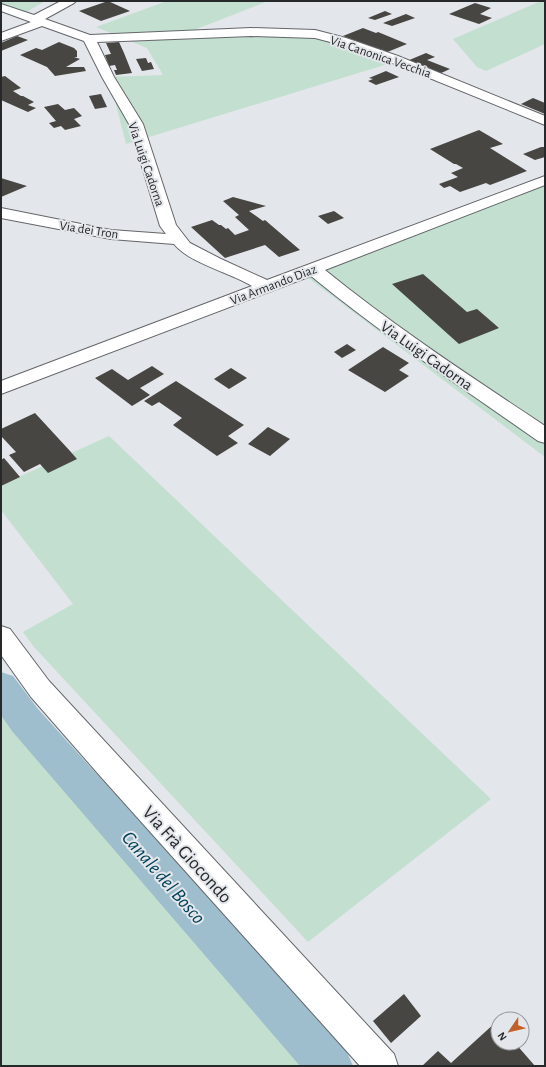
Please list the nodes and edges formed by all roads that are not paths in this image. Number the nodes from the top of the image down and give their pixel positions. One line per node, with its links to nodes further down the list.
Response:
1 (70, 1): 3 (street)
2 (1, 7): 3 (street)
3 (39, 21): 4 (street); 5 (street)
4 (1, 37)
5 (89, 39): 6 (street, Via Canonica Vecchia); 9 (street, Via Luigi Cadorna)
6 (545, 121)
7 (545, 180): 10 (street, Via Armando Diaz)
8 (1, 213): 9 (street, Via dei Tron)
9 (178, 239): 11 (street, Via Luigi Cadorna)
10 (313, 269): 11 (street, Via Armando Diaz); 13 (street, Via Luigi Cadorna)
11 (267, 287): 12 (street, Via Armando Diaz)
12 (1, 388)
13 (545, 436)
14 (1, 636): 15 (street, Via Frà Giocondo)
15 (382, 1066)

